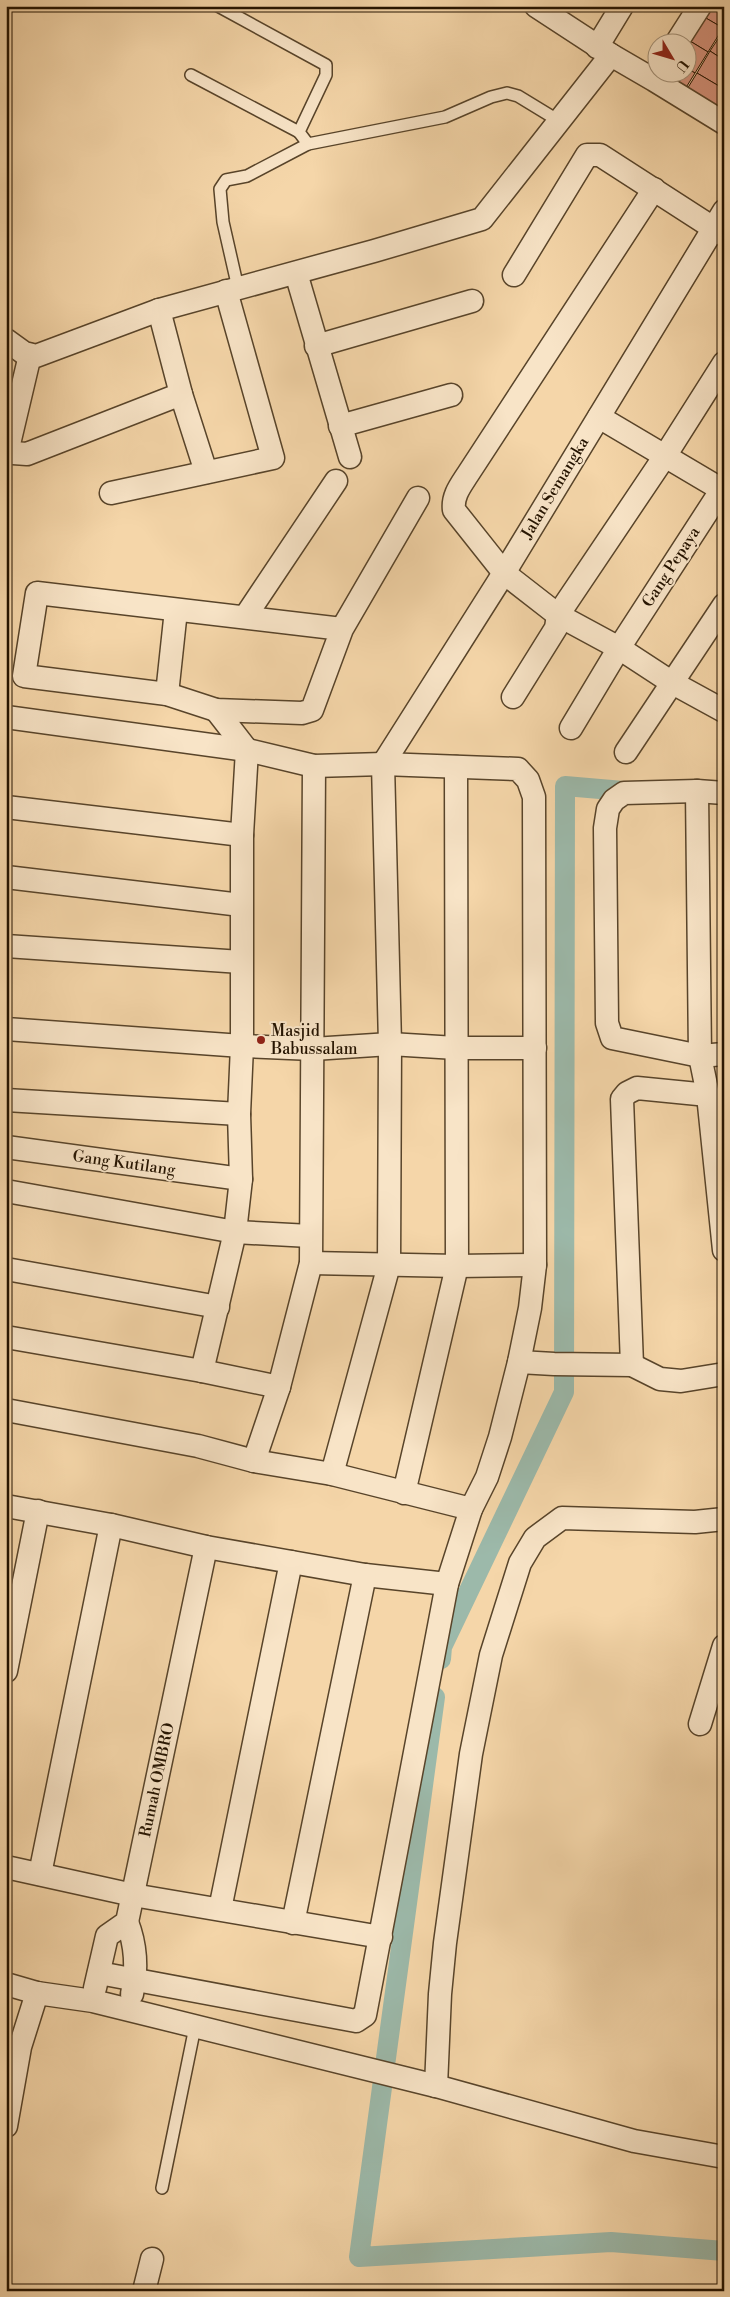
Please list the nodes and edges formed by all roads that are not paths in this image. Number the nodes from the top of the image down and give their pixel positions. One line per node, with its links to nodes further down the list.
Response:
1 (218, 6): 12 (lane)
2 (536, 6): 6 (street)
3 (622, 6): 6 (street)
4 (700, 6): 5 (street)
5 (683, 32)
6 (604, 51): 7 (street); 10 (street)
7 (648, 72)
8 (191, 75): 12 (lane)
9 (665, 82): 11 (street)
10 (560, 121): 13 (lane); 16 (street)
11 (723, 122)
12 (299, 132): 13 (lane)
13 (308, 144): 18 (lane)
14 (654, 189): 15 (street); 17 (street); 36 (street)
15 (721, 224): 27 (street, Jalan Semangka)
16 (296, 273): 18 (street); 22 (street)
17 (514, 274)
18 (232, 290): 20 (street); 31 (street)
19 (472, 301): 22 (street)
20 (159, 310): 23 (street); 25 (street)
21 (6, 340): 23 (street)
22 (316, 346): 28 (street)
23 (30, 355): 25 (street)
24 (724, 363): 29 (street)
25 (181, 394): 31 (street)
26 (451, 395): 28 (street)
27 (598, 417): 29 (street); 36 (street, Jalan Semangka)
28 (340, 426): 30 (street)
29 (665, 456): 33 (street); 39 (street)
30 (350, 457)
31 (206, 472): 34 (street)
32 (336, 481): 40 (street)
33 (723, 489): 42 (street, Gang Pepaya)
34 (111, 493)
35 (418, 498): 41 (street)
36 (504, 572): 39 (street); 52 (street, Jalan Semangka)
37 (724, 605): 43 (street)
38 (176, 610): 40 (street); 44 (street); 44 (street)
39 (558, 615): 42 (street); 45 (street)
40 (245, 617): 41 (street)
41 (342, 629): 46 (street)
42 (619, 648): 43 (street); 49 (street, Gang Pepaya)
43 (671, 682): 47 (street); 51 (street)
44 (167, 694): 46 (street)
45 (513, 697)
46 (216, 710): 50 (street)
47 (724, 711)
48 (6, 718): 50 (street)
49 (571, 728)
50 (247, 750): 53 (street); 58 (street)
51 (626, 752)
52 (383, 764): 53 (street); 54 (street); 64 (street)
53 (314, 766): 68 (street)
54 (456, 766): 66 (street); 67 (street)
55 (697, 791): 56 (street); 70 (street); 70 (street)
56 (724, 794)
57 (6, 807): 58 (street)
58 (242, 835): 60 (street)
59 (6, 877): 60 (street)
60 (242, 905): 62 (street)
61 (6, 946): 62 (street)
62 (241, 962): 65 (street)
63 (6, 1029): 65 (street)
64 (390, 1044): 66 (street); 68 (street); 82 (street)
65 (242, 1046): 68 (street); 73 (street)
66 (456, 1048): 67 (street); 84 (street)
67 (535, 1048): 83 (street)
68 (313, 1049): 79 (street)
69 (724, 1054): 70 (street)
70 (700, 1056): 71 (street)
71 (708, 1095): 74 (street); 89 (street)
72 (6, 1100): 73 (street)
73 (239, 1114): 76 (street)
74 (718, 1133): 80 (street)
75 (6, 1147): 76 (street, Gang Kutilang)
76 (241, 1178): 78 (street)
77 (6, 1191): 78 (street)
78 (235, 1232): 79 (street); 86 (street)
79 (310, 1236): 81 (street)
80 (724, 1250)
81 (311, 1263): 82 (street); 92 (street)
82 (389, 1265): 84 (street); 95 (street)
83 (535, 1265): 84 (street); 88 (street)
84 (457, 1266): 96 (street)
85 (6, 1269): 86 (street)
86 (218, 1307): 91 (street)
87 (6, 1337): 91 (street)
88 (520, 1362): 89 (street); 98 (street)
89 (632, 1364): 90 (street)
90 (724, 1369)
91 (202, 1371): 92 (street)
92 (279, 1387): 94 (street)
93 (6, 1410): 94 (street)
94 (254, 1462): 95 (street)
95 (332, 1474): 96 (street)
96 (404, 1493): 98 (street)
97 (6, 1506): 99 (street)
98 (471, 1509): 105 (street)
99 (38, 1511): 101 (street); 107 (street)
100 (724, 1518): 124 (street)
101 (111, 1524): 102 (street); 110 (street)
102 (206, 1547): 103 (street); 111 (street, Rumah OMBRO)
103 (291, 1562): 104 (street); 112 (street)
104 (365, 1575): 105 (street); 114 (street)
105 (447, 1584): 115 (street)
106 (724, 1646): 108 (street)
107 (6, 1671)
108 (700, 1724)
109 (6, 1867): 110 (street)
110 (40, 1874): 111 (street)
111 (133, 1895): 112 (street); 113 (street, Rumah OMBRO)
112 (220, 1909): 114 (street)
113 (127, 1922): 116 (street); 117 (street)
114 (293, 1923): 115 (street)
115 (381, 1937): 117 (street)
116 (98, 1973): 117 (street); 120 (street)
117 (135, 1981): 121 (street)
118 (6, 1984): 119 (street)
119 (37, 1993): 120 (street); 123 (street)
120 (93, 2001): 121 (street)
121 (128, 2010): 122 (street)
122 (195, 2027): 124 (street); 127 (lane)
123 (13, 2045): 125 (street)
124 (436, 2086): 126 (street)
125 (6, 2126)
126 (724, 2157)
127 (162, 2188)
128 (152, 2260): 129 (street)
129 (144, 2291)

